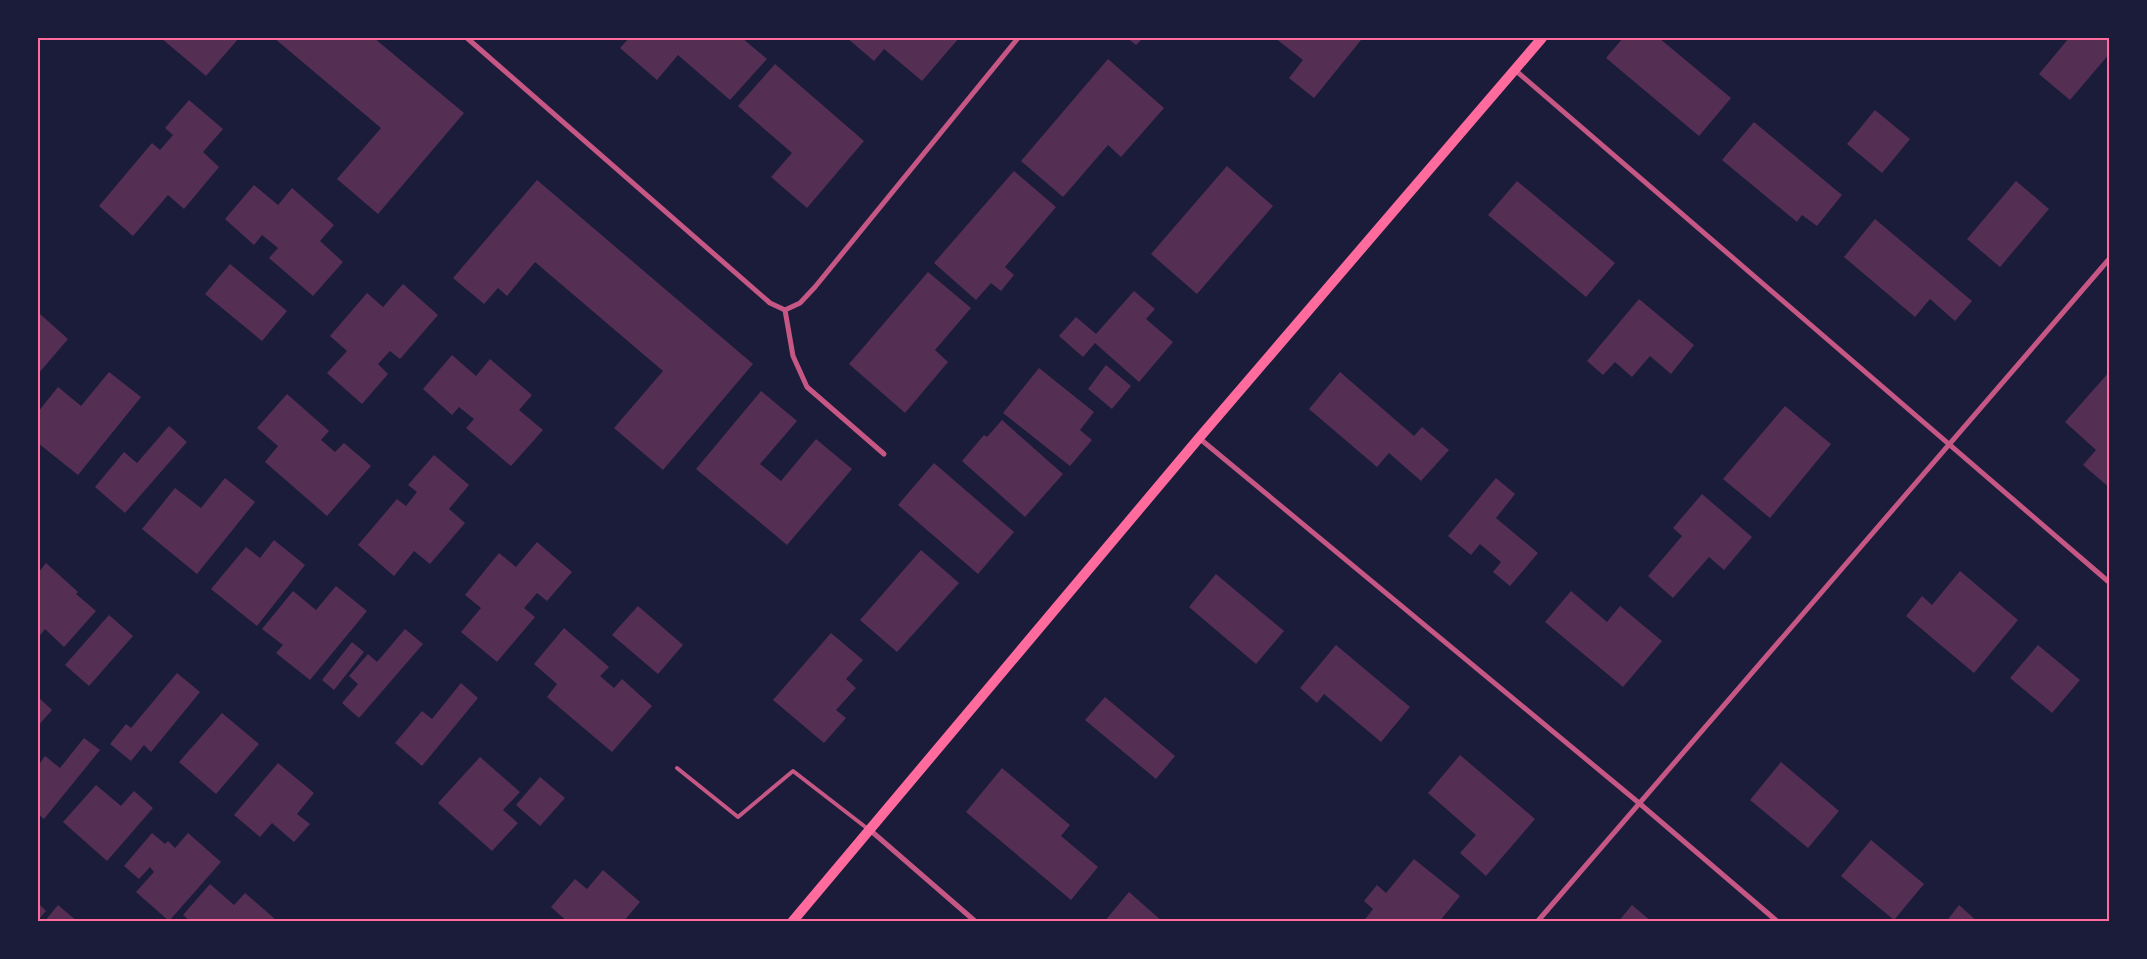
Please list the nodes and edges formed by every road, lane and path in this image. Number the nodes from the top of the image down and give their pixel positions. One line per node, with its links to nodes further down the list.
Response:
1 (467, 38): 6 (street)
2 (1018, 38): 6 (street)
3 (1542, 38): 4 (main road)
4 (1515, 70): 7 (main road); 8 (street)
5 (2110, 258): 8 (street)
6 (784, 310): 9 (street)
7 (1199, 438): 12 (street); 13 (main road)
8 (1949, 443): 10 (street); 12 (street)
9 (884, 454)
10 (2110, 583)
11 (676, 768): 13 (lane)
12 (1640, 803): 16 (street); 17 (street)
13 (870, 830): 14 (main road); 15 (street)
14 (792, 922)
15 (976, 922)
16 (1538, 922)
17 (1778, 922)

